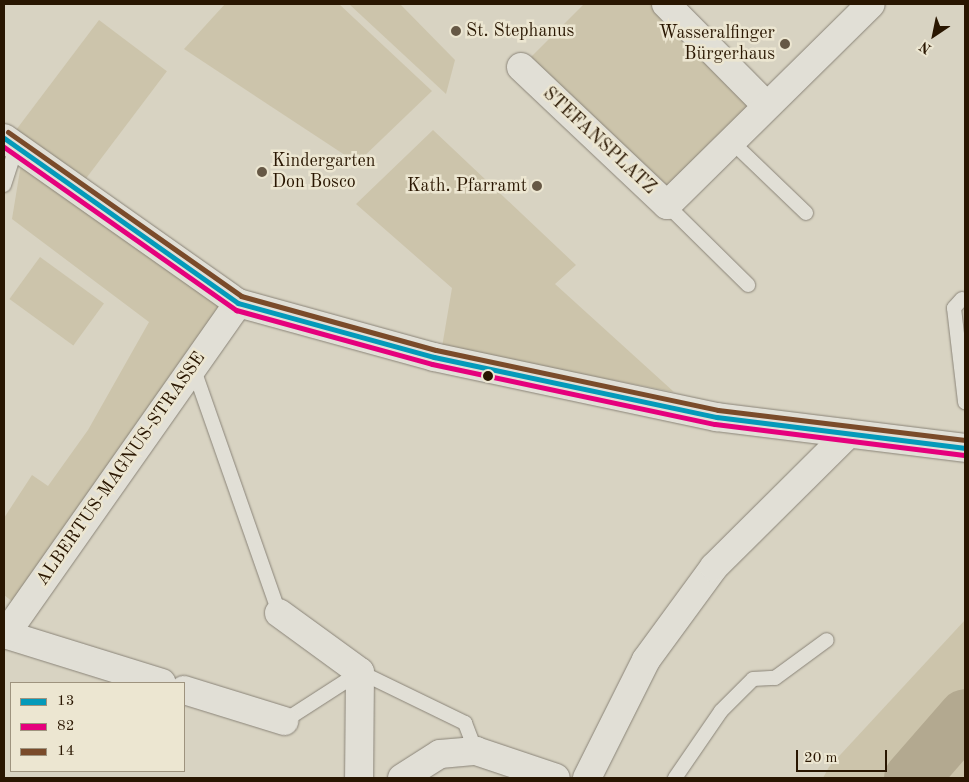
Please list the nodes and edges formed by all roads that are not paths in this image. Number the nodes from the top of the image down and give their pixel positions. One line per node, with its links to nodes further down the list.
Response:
1 (666, 4): 4 (street)
2 (871, 4): 4 (street, STEFANSPLATZ)
3 (521, 67): 8 (street, STEFANSPLATZ)
4 (766, 105): 5 (street, STEFANSPLATZ)
5 (731, 141): 8 (street, STEFANSPLATZ); 9 (lane)
6 (10, 142): 7 (lane); 12 (street)
7 (4, 185)
8 (667, 205): 10 (lane)
9 (806, 213)
10 (748, 284)
11 (962, 299): 14 (lane)
12 (238, 303): 13 (street, ALBERTUS-MAGNUS-STRASSE); 15 (street)
13 (193, 367): 17 (lane); 18 (street, ALBERTUS-MAGNUS-STRASSE)
14 (965, 402)
15 (848, 434): 16 (street); 28 (street)
16 (965, 448)
17 (279, 613): 20 (street)
18 (4, 635): 21 (street)
19 (827, 640): 29 (lane)
20 (360, 672): 23 (lane); 24 (lane); 25 (street)
21 (159, 682)
22 (185, 690): 23 (street)
23 (284, 721)
24 (476, 750): 26 (street); 27 (street)
25 (359, 778)
26 (402, 778)
27 (556, 778)
28 (587, 778)
29 (675, 778)

